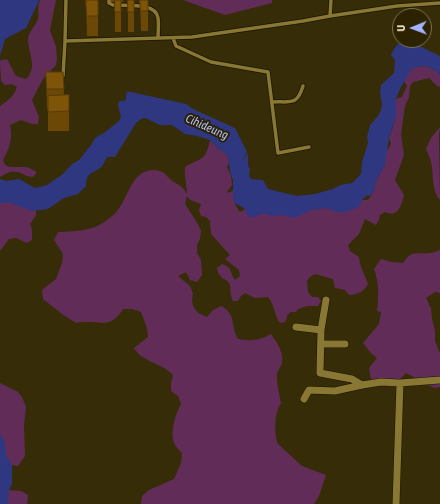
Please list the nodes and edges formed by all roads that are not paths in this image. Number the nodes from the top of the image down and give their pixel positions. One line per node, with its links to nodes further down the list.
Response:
1 (66, 0): 8 (lane)
2 (109, 0): 6 (lane)
3 (330, 0): 5 (lane)
4 (440, 3): 5 (lane)
5 (330, 16): 7 (lane)
6 (158, 38): 7 (lane); 8 (lane)
7 (172, 38): 11 (lane)
8 (65, 41): 9 (lane)
9 (63, 79)
10 (303, 86): 11 (lane)
11 (272, 102): 12 (lane)
12 (309, 147)
13 (326, 300): 15 (street)
14 (296, 327): 15 (street)
15 (321, 330): 16 (street)
16 (321, 344): 17 (street); 20 (street)
17 (346, 344)
18 (440, 380): 19 (street)
19 (400, 383): 20 (street); 22 (street)
20 (362, 385): 21 (street)
21 (304, 399)
22 (396, 504)

